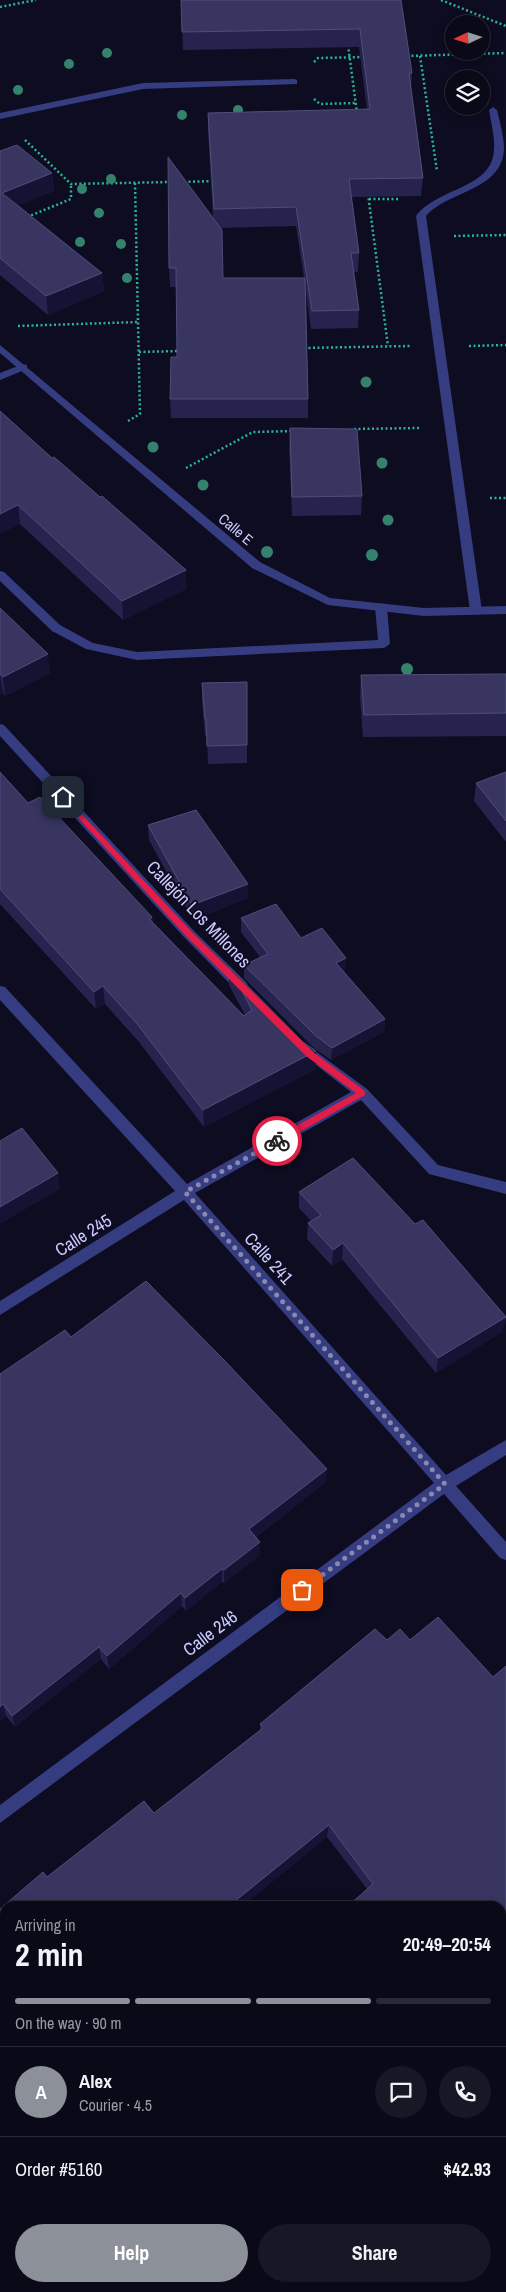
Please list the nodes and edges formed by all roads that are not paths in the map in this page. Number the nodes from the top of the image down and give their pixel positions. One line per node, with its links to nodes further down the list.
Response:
1 (294, 82): 3 (street)
2 (493, 110): 10 (lane)
3 (0, 116)
4 (0, 348): 5 (street, Calle E)
5 (23, 367): 6 (lane); 8 (street, Calle E)
6 (0, 377)
7 (0, 575): 8 (street)
8 (381, 607): 10 (street, Calle E)
9 (506, 610): 10 (street, Calle E)
10 (476, 611)
11 (0, 728): 13 (street, Callejón Los Millones)
12 (0, 991): 17 (street, Calle 241)
13 (253, 998)
14 (295, 1040): 15 (street)
15 (362, 1093): 16 (street); 17 (street, Calle 245)
16 (506, 1188)
17 (185, 1192): 18 (street, Calle 245); 20 (street, Calle 241)
18 (0, 1309)
19 (506, 1447): 20 (street, Calle 246)
20 (445, 1484): 21 (street, Calle 241); 22 (street, Calle 246)
21 (506, 1553)
22 (0, 1815)

